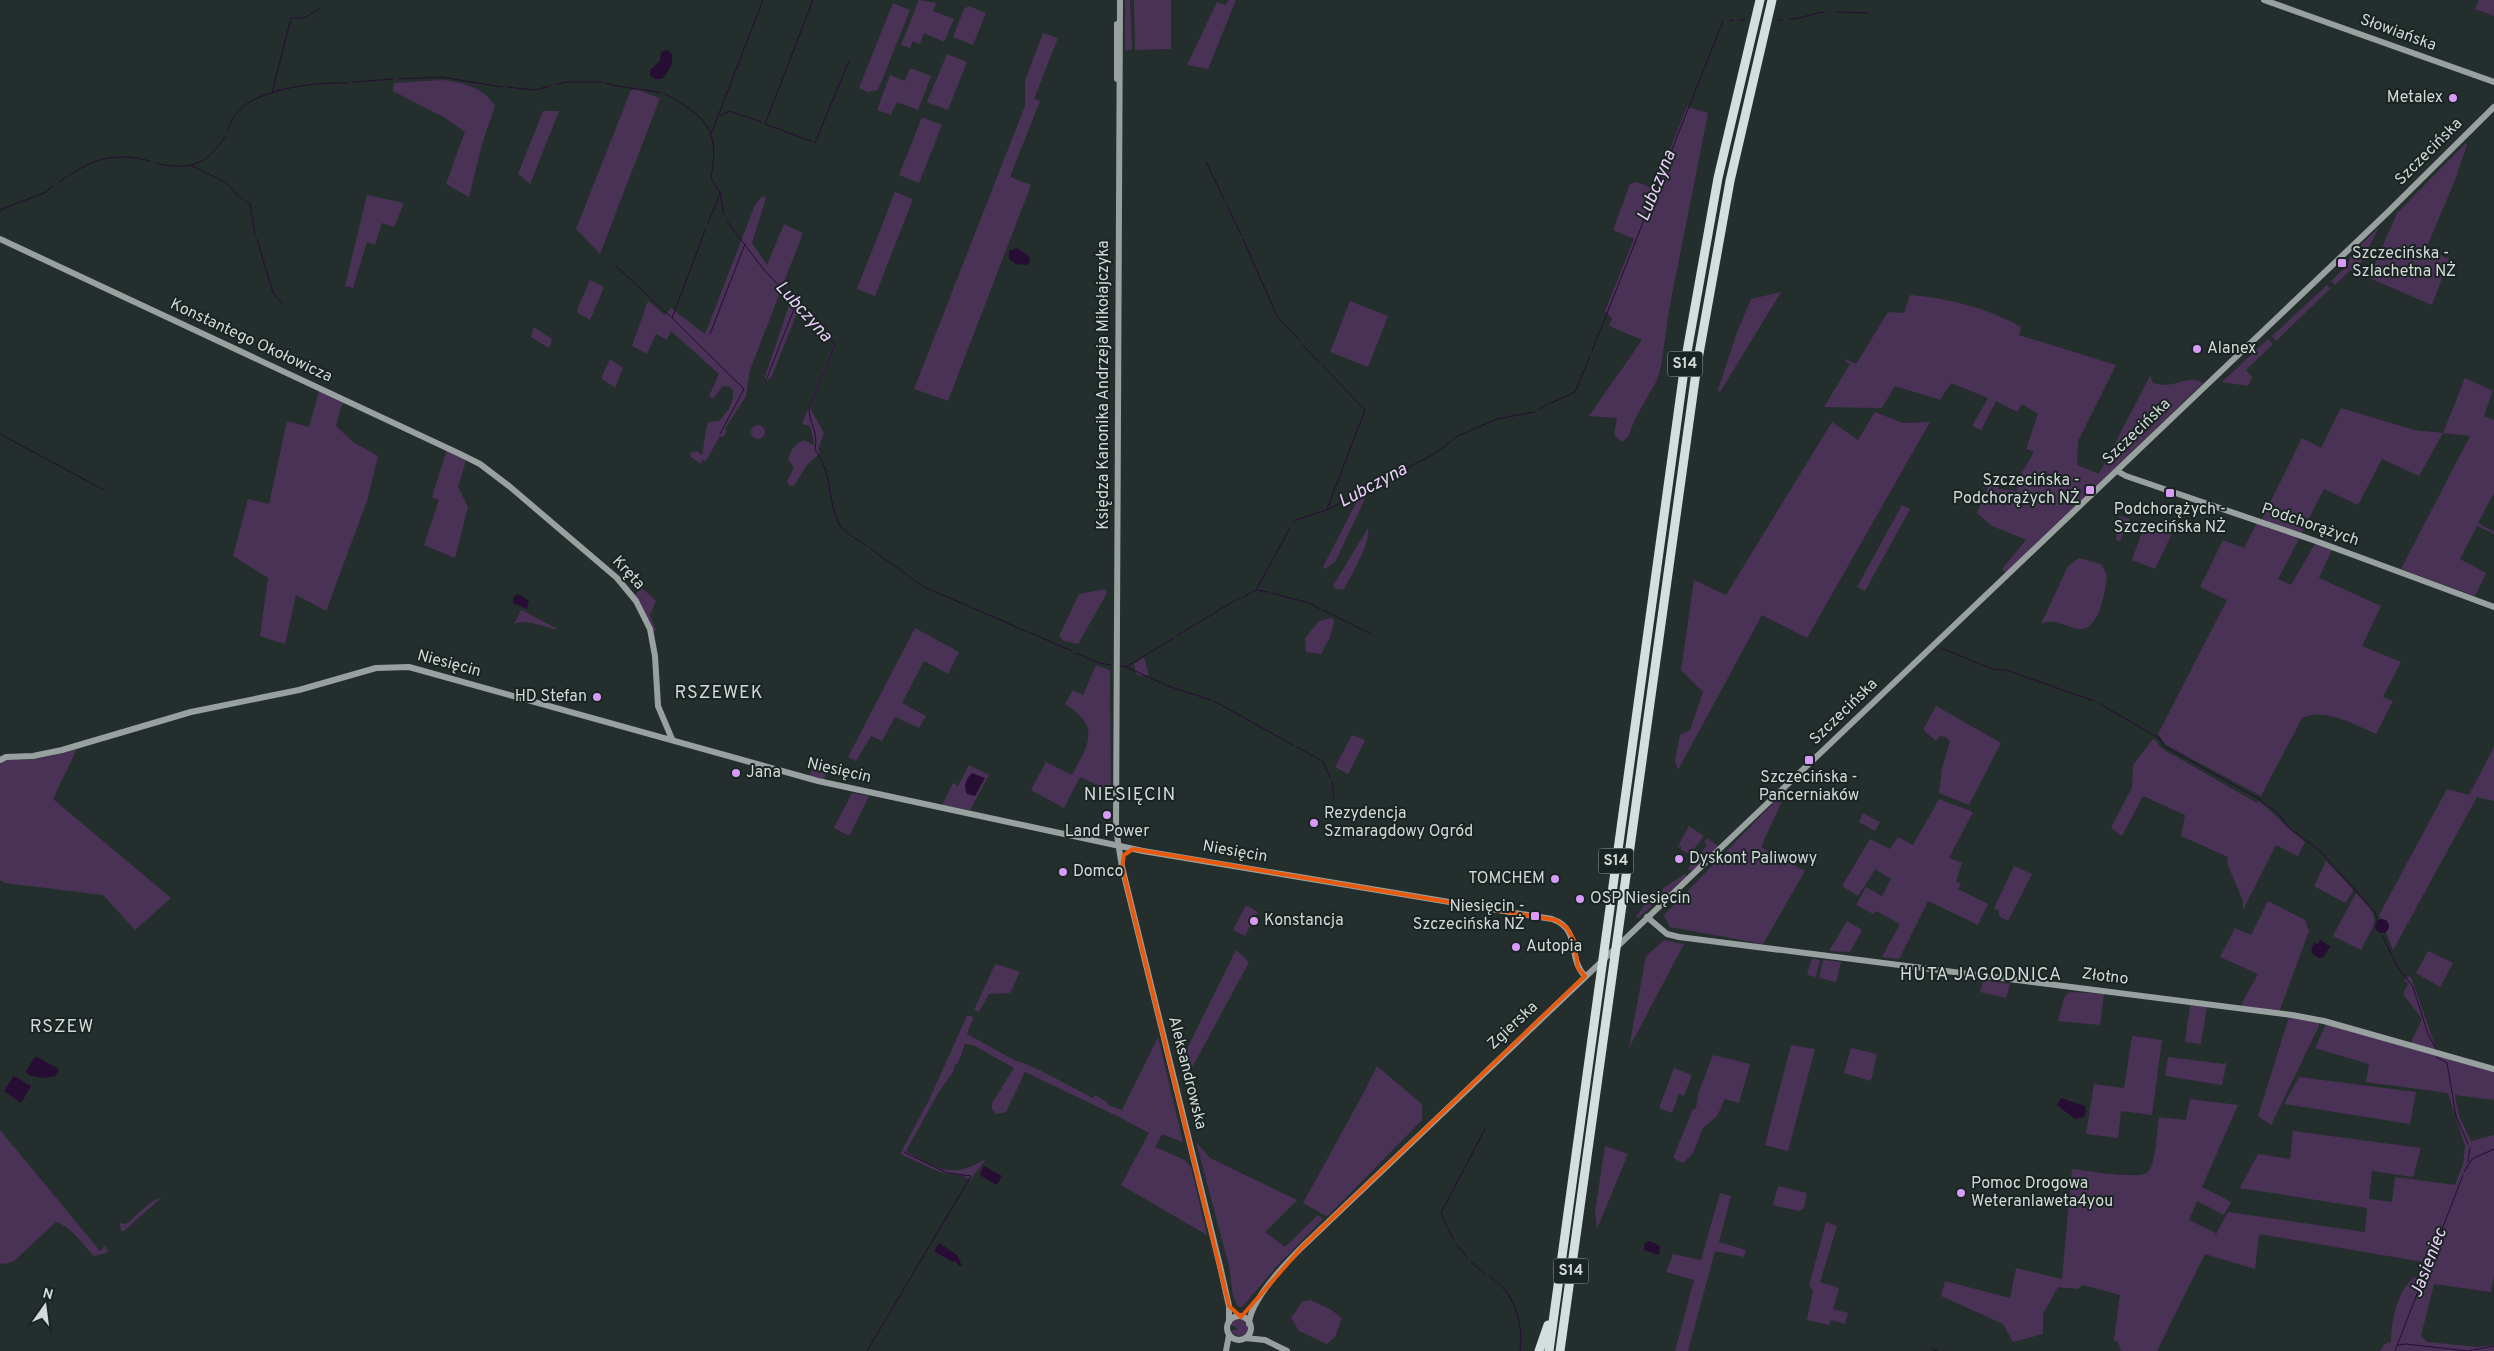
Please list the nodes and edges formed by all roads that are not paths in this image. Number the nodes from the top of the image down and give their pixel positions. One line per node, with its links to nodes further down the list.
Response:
1 (1119, 0): 14 (street, Księdza Kanonika Andrzeja Mikołajczyka)
2 (1760, 0): 23 (highway, S14)
3 (1772, 0): 35 (highway, S14)
4 (2264, 0): 5 (street, Słowiańska)
5 (2494, 82)
6 (2494, 107): 9 (street, Szczecińska)
7 (0, 239): 8 (street, Konstantego Okołowicza)
8 (489, 470): 11 (street, Kręta)
9 (2117, 471): 10 (street, Podchorążych); 13 (street, Szczecińska)
10 (2494, 607)
11 (672, 739): 12 (street, Niesięcin); 15 (street, Niesięcin)
12 (2, 759)
13 (1797, 775): 19 (street, Zgierska)
14 (1116, 832): 15 (street); 16 (street, Aleksandrowska)
15 (1103, 843): 16 (street, Niesięcin)
16 (1118, 846): 17 (street, Niesięcin); 18 (street, Aleksandrowska)
17 (1133, 849): 18 (street); 20 (street, Niesięcin)
18 (1122, 867): 24 (street, Aleksandrowska)
19 (1647, 918): 20 (street, Zgierska); 21 (street, Złotno)
20 (1586, 976): 22 (street, Zgierska)
21 (2494, 1069)
22 (1256, 1304): 25 (street, Zgierska); 27 (street, Zgierska)
23 (1555, 1304): 33 (highway); 34 (highway, S14)
24 (1229, 1306): 25 (street, Aleksandrowska); 26 (street, Aleksandrowska)
25 (1240, 1317): 26 (street); 27 (street)
26 (1229, 1322): 28 (street)
27 (1250, 1326): 29 (street); 30 (street)
28 (1229, 1335): 29 (street); 31 (street)
29 (1242, 1339): 30 (street); 31 (street)
30 (1265, 1340): 32 (street)
31 (1227, 1351)
32 (1287, 1351)
33 (1539, 1351)
34 (1548, 1351)
35 (1562, 1351)

